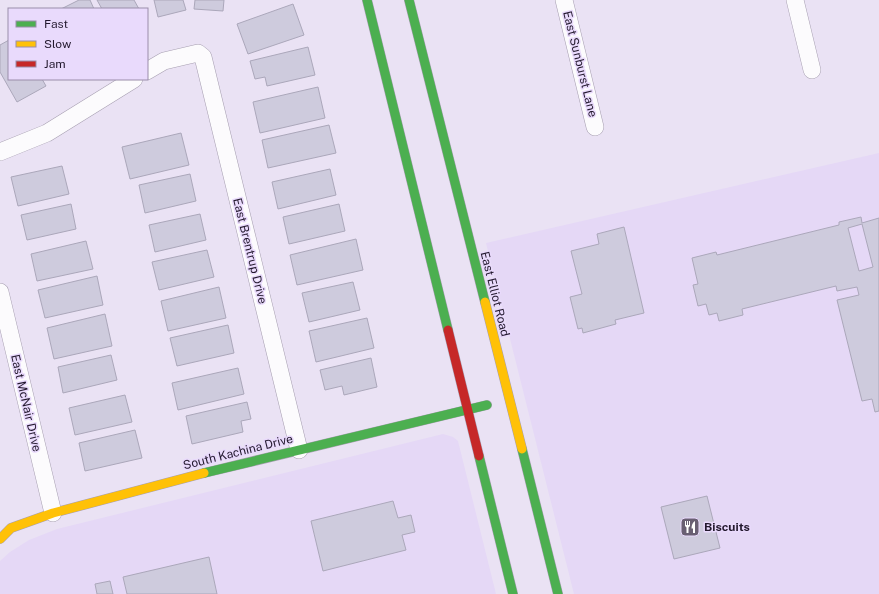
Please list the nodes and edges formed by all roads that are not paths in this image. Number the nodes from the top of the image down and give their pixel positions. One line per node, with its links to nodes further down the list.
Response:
1 (367, 0): 12 (main road)
2 (409, 0): 17 (main road, East Elliot Road)
3 (564, 0): 8 (street, East Sunburst Lane)
4 (795, 0): 6 (street)
5 (148, 70): 13 (street, East Brentrup Drive)
6 (812, 70)
7 (132, 80): 9 (street)
8 (595, 127)
9 (0, 152)
10 (0, 292): 14 (street, East McNair Drive)
11 (487, 405): 12 (main road, South Kachina Drive)
12 (468, 409): 13 (main road, South Kachina Drive); 16 (main road)
13 (299, 450): 14 (main road, South Kachina Drive)
14 (53, 513): 15 (main road, South Kachina Drive)
15 (0, 539)
16 (513, 594)
17 (558, 594)

